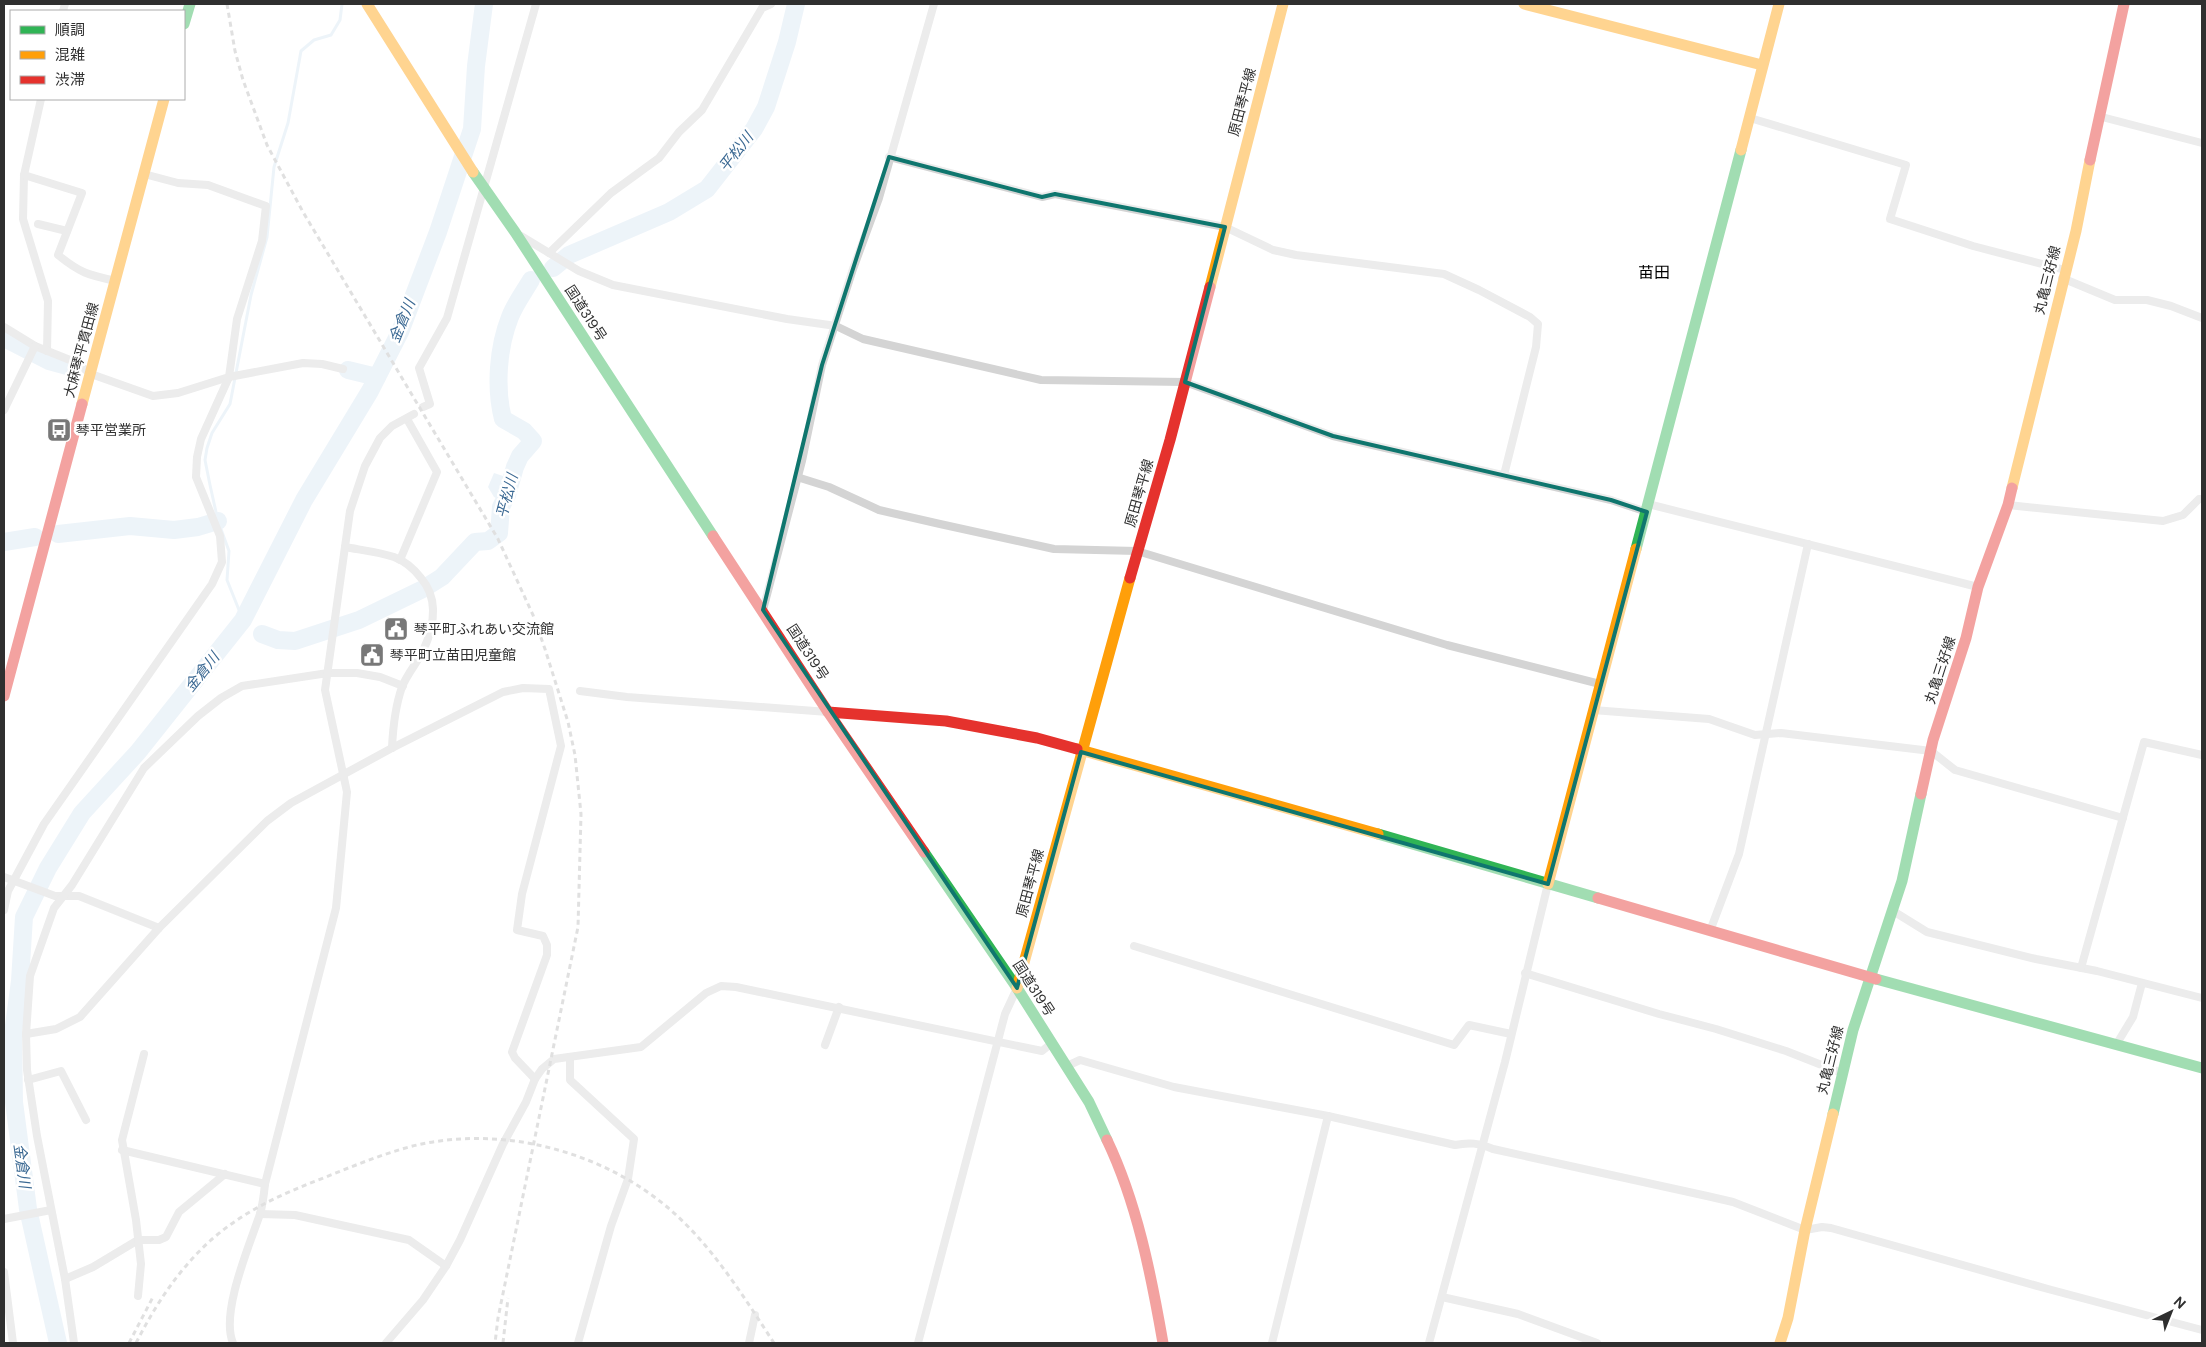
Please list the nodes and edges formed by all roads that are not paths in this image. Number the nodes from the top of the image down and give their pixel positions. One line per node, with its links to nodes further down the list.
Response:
1 (190, 4): 10 (main road)
2 (367, 4): 20 (main road, 国道319号)
3 (536, 4): 20 (street)
4 (771, 4): 25 (street)
5 (934, 4): 17 (street)
6 (1284, 4): 22 (main road, 原田琴平線)
7 (1524, 4): 11 (main road)
8 (1779, 4): 11 (main road)
9 (2124, 4): 14 (main road, 丸亀三好線)
10 (185, 21)
11 (1762, 65): 15 (main road)
12 (41, 100): 19 (street)
13 (164, 100): 18 (main road, 大麻琴平貫田線)
14 (2098, 116): 16 (street); 26 (main road, 丸亀三好線)
15 (1750, 118): 26 (street); 45 (main road)
16 (2202, 143)
17 (889, 157): 22 (street); 29 (street)
18 (144, 174): 27 (main road, 大麻琴平貫田線); 35 (street)
19 (24, 175): 23 (street); 32 (street)
20 (484, 190): 24 (main road, 国道319号); 37 (street)
21 (38, 224): 23 (street)
22 (1225, 227): 36 (main road, 原田琴平線); 41 (street)
23 (67, 231): 27 (street)
24 (515, 232): 25 (street); 51 (main road, 国道319号)
25 (549, 253): 29 (street)
26 (2063, 274): 28 (street); 44 (main road, 丸亀三好線)
27 (116, 281): 34 (main road, 大麻琴平貫田線)
28 (2202, 318)
29 (836, 326): 36 (street); 42 (street)
30 (4, 327): 31 (street)
31 (35, 346): 32 (street); 38 (street)
32 (47, 351): 34 (street)
33 (343, 369): 35 (street)
34 (91, 374): 35 (street); 56 (main road, 大麻琴平貫田線)
35 (229, 377): 67 (street)
36 (1185, 382): 41 (street); 48 (main road, 原田琴平線)
37 (423, 407)
38 (4, 410)
39 (414, 414): 40 (street)
40 (406, 419): 47 (street); 49 (street)
41 (1504, 475): 45 (street)
42 (797, 477): 48 (street); 51 (street)
43 (2202, 499): 44 (street)
44 (2008, 505): 50 (main road, 丸亀三好線)
45 (1648, 508): 46 (street); 53 (main road)
46 (1808, 544): 50 (street); 59 (street)
47 (345, 547): 49 (street); 52 (street)
48 (1137, 551): 53 (street); 62 (main road, 原田琴平線)
49 (400, 560): 54 (street)
50 (1978, 587): 61 (main road, 丸亀三好線)
51 (763, 610): 58 (main road, 国道319号)
52 (328, 673): 54 (street); 64 (street); 69 (street)
53 (1600, 684): 57 (main road)
54 (403, 686): 60 (street)
55 (580, 691): 58 (street)
56 (4, 696)
57 (1593, 710): 59 (street); 68 (main road)
58 (828, 712): 62 (main road); 79 (main road, 国道319号)
59 (1767, 735): 61 (street); 73 (street)
60 (392, 748): 64 (street); 93 (street)
61 (1931, 751): 65 (street); 71 (main road, 丸亀三好線)
62 (1081, 752): 68 (main road); 79 (main road, 原田琴平線)
63 (2202, 755): 65 (street)
64 (345, 773): 72 (street); 100 (street)
65 (2123, 818): 75 (street)
66 (4, 877): 67 (street)
67 (16, 881): 69 (street); 70 (street)
68 (1548, 884): 73 (main road); 76 (street)
69 (58, 896): 72 (street); 82 (street)
70 (4, 910)
71 (1892, 911): 75 (street); 77 (main road, 丸亀三好線)
72 (159, 928): 82 (street)
73 (1710, 932): 77 (main road)
74 (1134, 946): 83 (street)
75 (2081, 968): 78 (street)
76 (1525, 973): 83 (street); 92 (street)
77 (1871, 978): 87 (main road); 92 (main road, 丸亀三好線)
78 (2142, 983): 80 (street); 87 (street)
79 (1017, 988): 84 (street); 85 (main road, 国道319号)
80 (2202, 998)
81 (839, 1007): 84 (street); 86 (street); 89 (street)
82 (26, 1034): 94 (street)
83 (1511, 1034): 97 (street)
84 (998, 1041): 85 (street); 119 (street)
85 (1052, 1043): 90 (main road, 国道319号)
86 (825, 1045)
87 (2116, 1045): 91 (main road)
88 (144, 1054): 98 (street)
89 (570, 1058): 93 (street); 117 (street)
90 (1067, 1066): 95 (street); 120 (main road, 国道319号)
91 (2202, 1068)
92 (1842, 1074): 104 (main road, 丸亀三好線)
93 (535, 1079): 106 (street)
94 (28, 1080): 96 (street); 101 (street)
95 (1328, 1116): 97 (street); 121 (street)
96 (86, 1120)
97 (1483, 1144): 104 (street); 110 (street)
98 (122, 1150): 99 (street); 105 (street)
99 (225, 1174): 100 (street); 105 (street)
100 (265, 1184): 102 (street)
101 (51, 1210): 103 (street); 108 (street)
102 (260, 1214): 106 (street); 115 (street)
103 (4, 1219)
104 (1805, 1230): 112 (street); 124 (main road, 丸亀三好線)
105 (138, 1240): 108 (street); 109 (street)
106 (446, 1266): 116 (street)
107 (4, 1272): 113 (street)
108 (65, 1279): 114 (street)
109 (138, 1296)
110 (1442, 1297): 122 (street); 123 (street)
111 (755, 1315): 118 (street)
112 (2202, 1330)
113 (13, 1343)
114 (74, 1343)
115 (233, 1343)
116 (386, 1343)
117 (578, 1343)
118 (749, 1343)
119 (918, 1343)
120 (1163, 1343)
121 (1272, 1343)
122 (1429, 1343)
123 (1596, 1343)
124 (1780, 1343)

